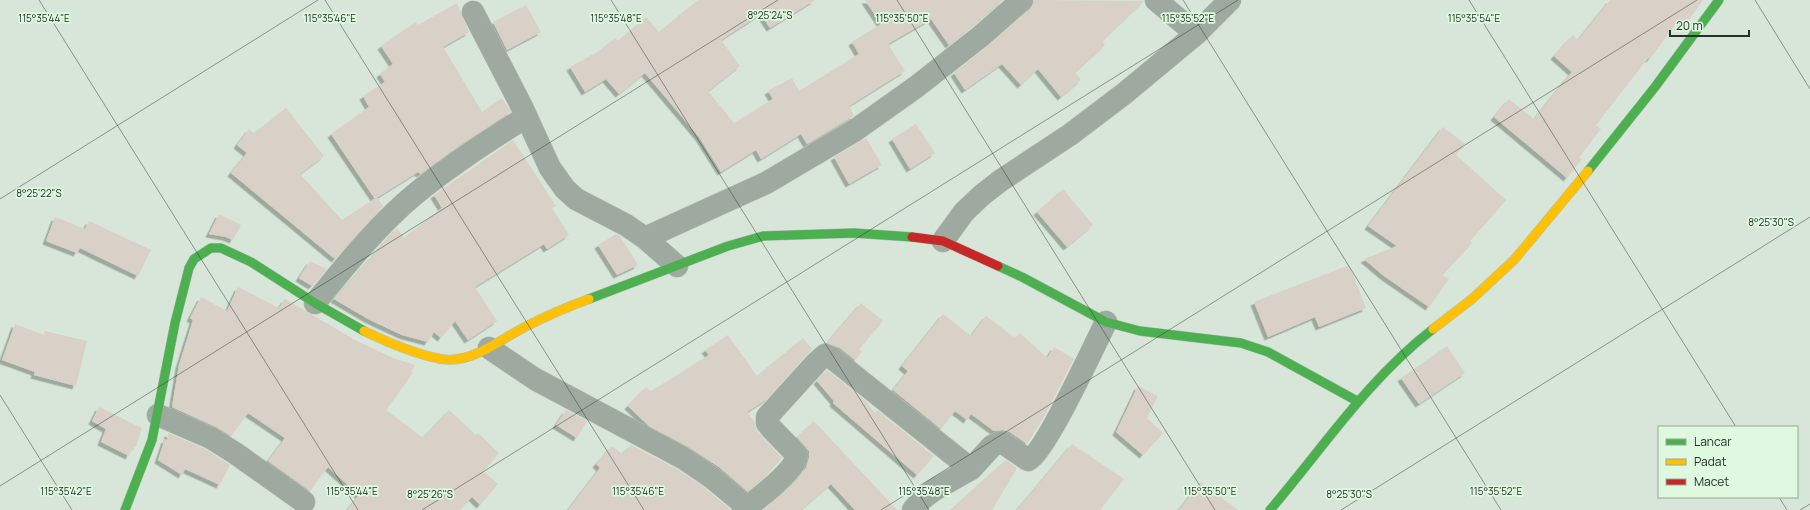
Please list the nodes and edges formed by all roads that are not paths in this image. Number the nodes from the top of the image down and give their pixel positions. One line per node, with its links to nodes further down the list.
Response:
1 (1022, 0): 8 (street)
2 (1156, 0): 6 (street)
3 (1230, 0): 6 (street)
4 (1720, 0): 14 (street)
5 (473, 12): 7 (street)
6 (1196, 34): 9 (street)
7 (526, 117): 8 (street); 11 (street)
8 (645, 238): 10 (street)
9 (943, 241): 10 (street); 12 (street)
10 (677, 266): 13 (street)
11 (315, 303): 13 (street); 15 (street)
12 (1106, 322): 14 (street); 16 (street)
13 (489, 348): 18 (street)
14 (1357, 401): 21 (street)
15 (158, 415): 17 (street); 19 (street)
16 (971, 468): 18 (street); 20 (street)
17 (304, 502)
18 (747, 509)
19 (125, 510)
20 (913, 510)
21 (1270, 510)

